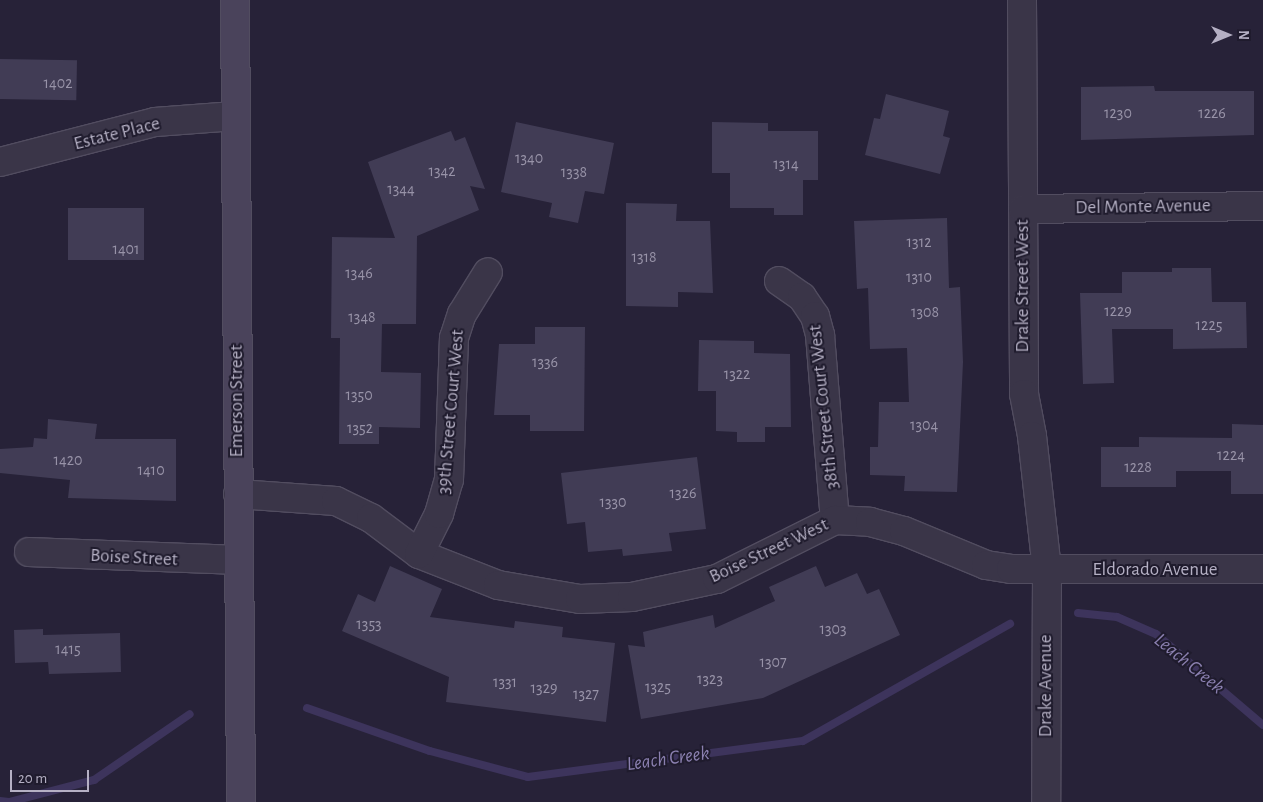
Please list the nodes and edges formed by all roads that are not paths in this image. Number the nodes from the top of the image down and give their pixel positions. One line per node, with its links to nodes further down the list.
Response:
1 (234, 0): 3 (main road, Emerson Street)
2 (1022, 0): 6 (street, Drake Street West)
3 (235, 116): 4 (street, Estate Place); 9 (main road, Emerson Street)
4 (0, 162)
5 (1263, 206): 6 (street, Del Monte Avenue)
6 (1023, 209): 15 (street, Drake Street West)
7 (488, 272): 12 (street, 39th Street Court West)
8 (779, 281): 10 (street, 38th Street Court West)
9 (238, 494): 12 (street, Boise Street West); 13 (main road, Emerson Street)
10 (835, 520): 12 (street, Boise Street West); 15 (street, Boise Street West)
11 (29, 552): 13 (street, Boise Street)
12 (419, 554)
13 (239, 560): 16 (main road, Emerson Street)
14 (1263, 569): 15 (street, Eldorado Avenue)
15 (1047, 570): 17 (street, Drake Avenue)
16 (241, 802)
17 (1046, 802)

